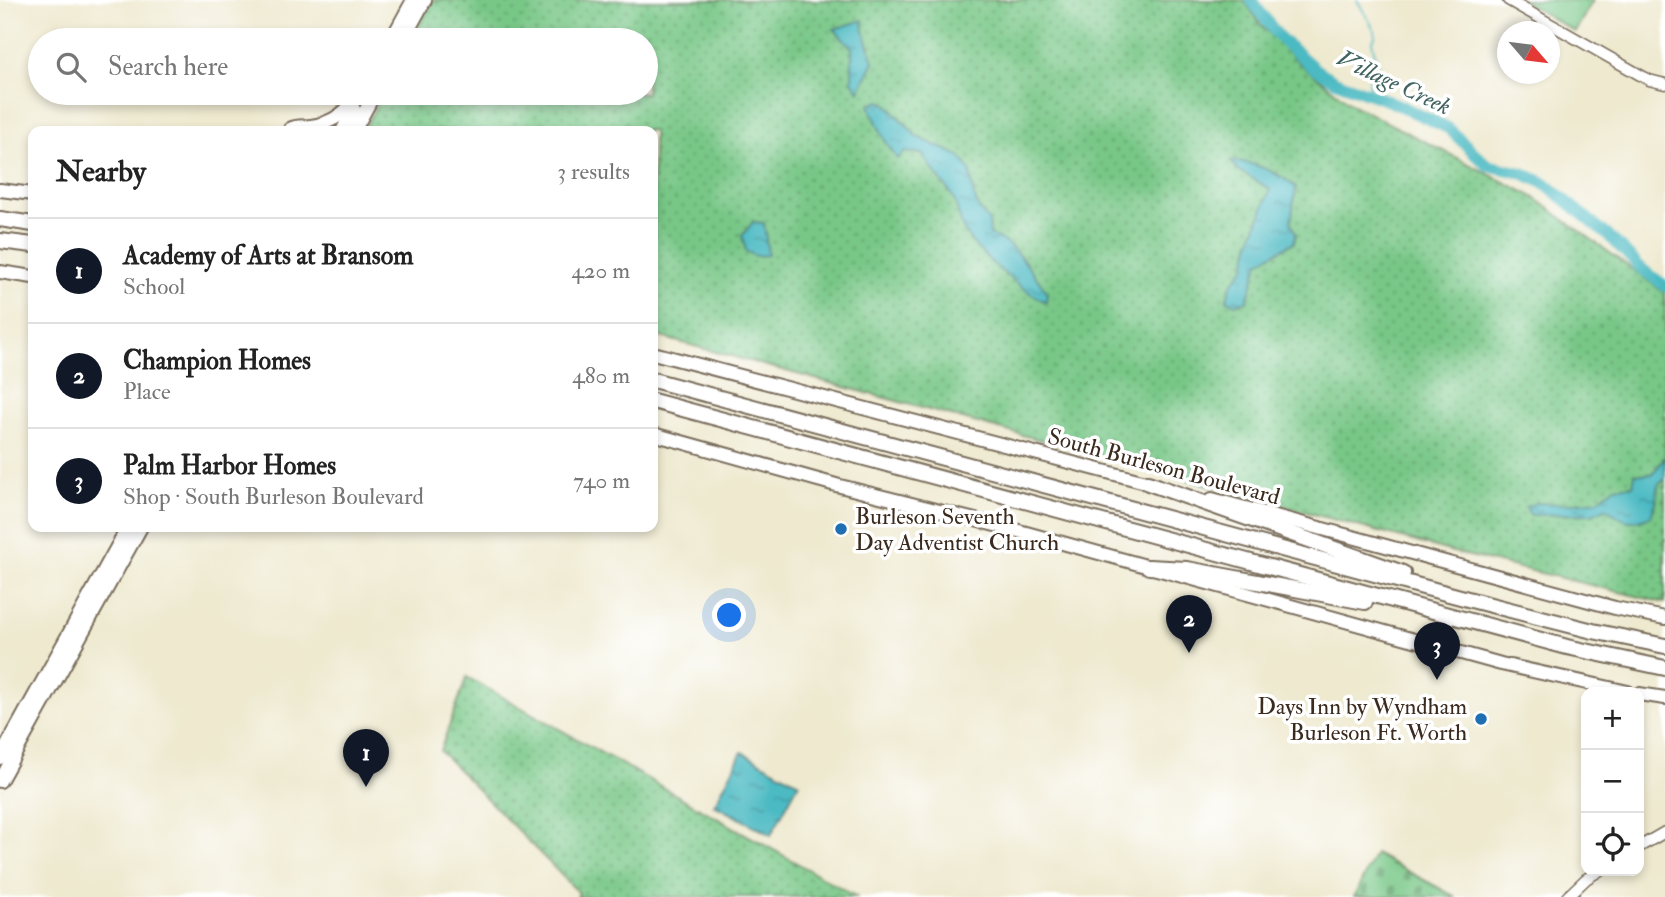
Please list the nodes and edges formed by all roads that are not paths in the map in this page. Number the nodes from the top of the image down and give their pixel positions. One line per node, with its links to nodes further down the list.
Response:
1 (412, 0): 4 (main road)
2 (425, 0): 5 (main road)
3 (1508, 0): 6 (street)
4 (397, 28)
5 (410, 28)
6 (1665, 84)
7 (352, 105): 10 (main road)
8 (355, 105): 11 (main road)
9 (368, 105): 12 (main road)
10 (303, 126)
11 (344, 126)
12 (357, 126)
13 (0, 190): 14 (main road)
14 (28, 193)
15 (0, 219): 16 (highway)
16 (28, 223)
17 (0, 241): 18 (highway)
18 (28, 244)
19 (0, 272): 20 (main road)
20 (28, 276)
21 (658, 354): 25 (main road, South Burleson Boulevard)
22 (658, 381): 29 (highway)
23 (658, 402): 31 (highway)
24 (658, 435): 28 (main road)
25 (1148, 483): 29 (highway); 30 (main road, South Burleson Boulevard)
26 (136, 532): 37 (main road)
27 (136, 532): 38 (main road)
28 (1149, 567): 31 (highway); 34 (main road)
29 (1479, 602): 32 (highway)
30 (1665, 618)
31 (1468, 621): 33 (highway)
32 (1665, 646)
33 (1665, 667)
34 (1605, 687)
35 (1644, 695): 36 (main road)
36 (1665, 698)
37 (0, 758)
38 (0, 781)
39 (1665, 832): 40 (street)
40 (1644, 844)
41 (1591, 876): 42 (street)
42 (1567, 897)

